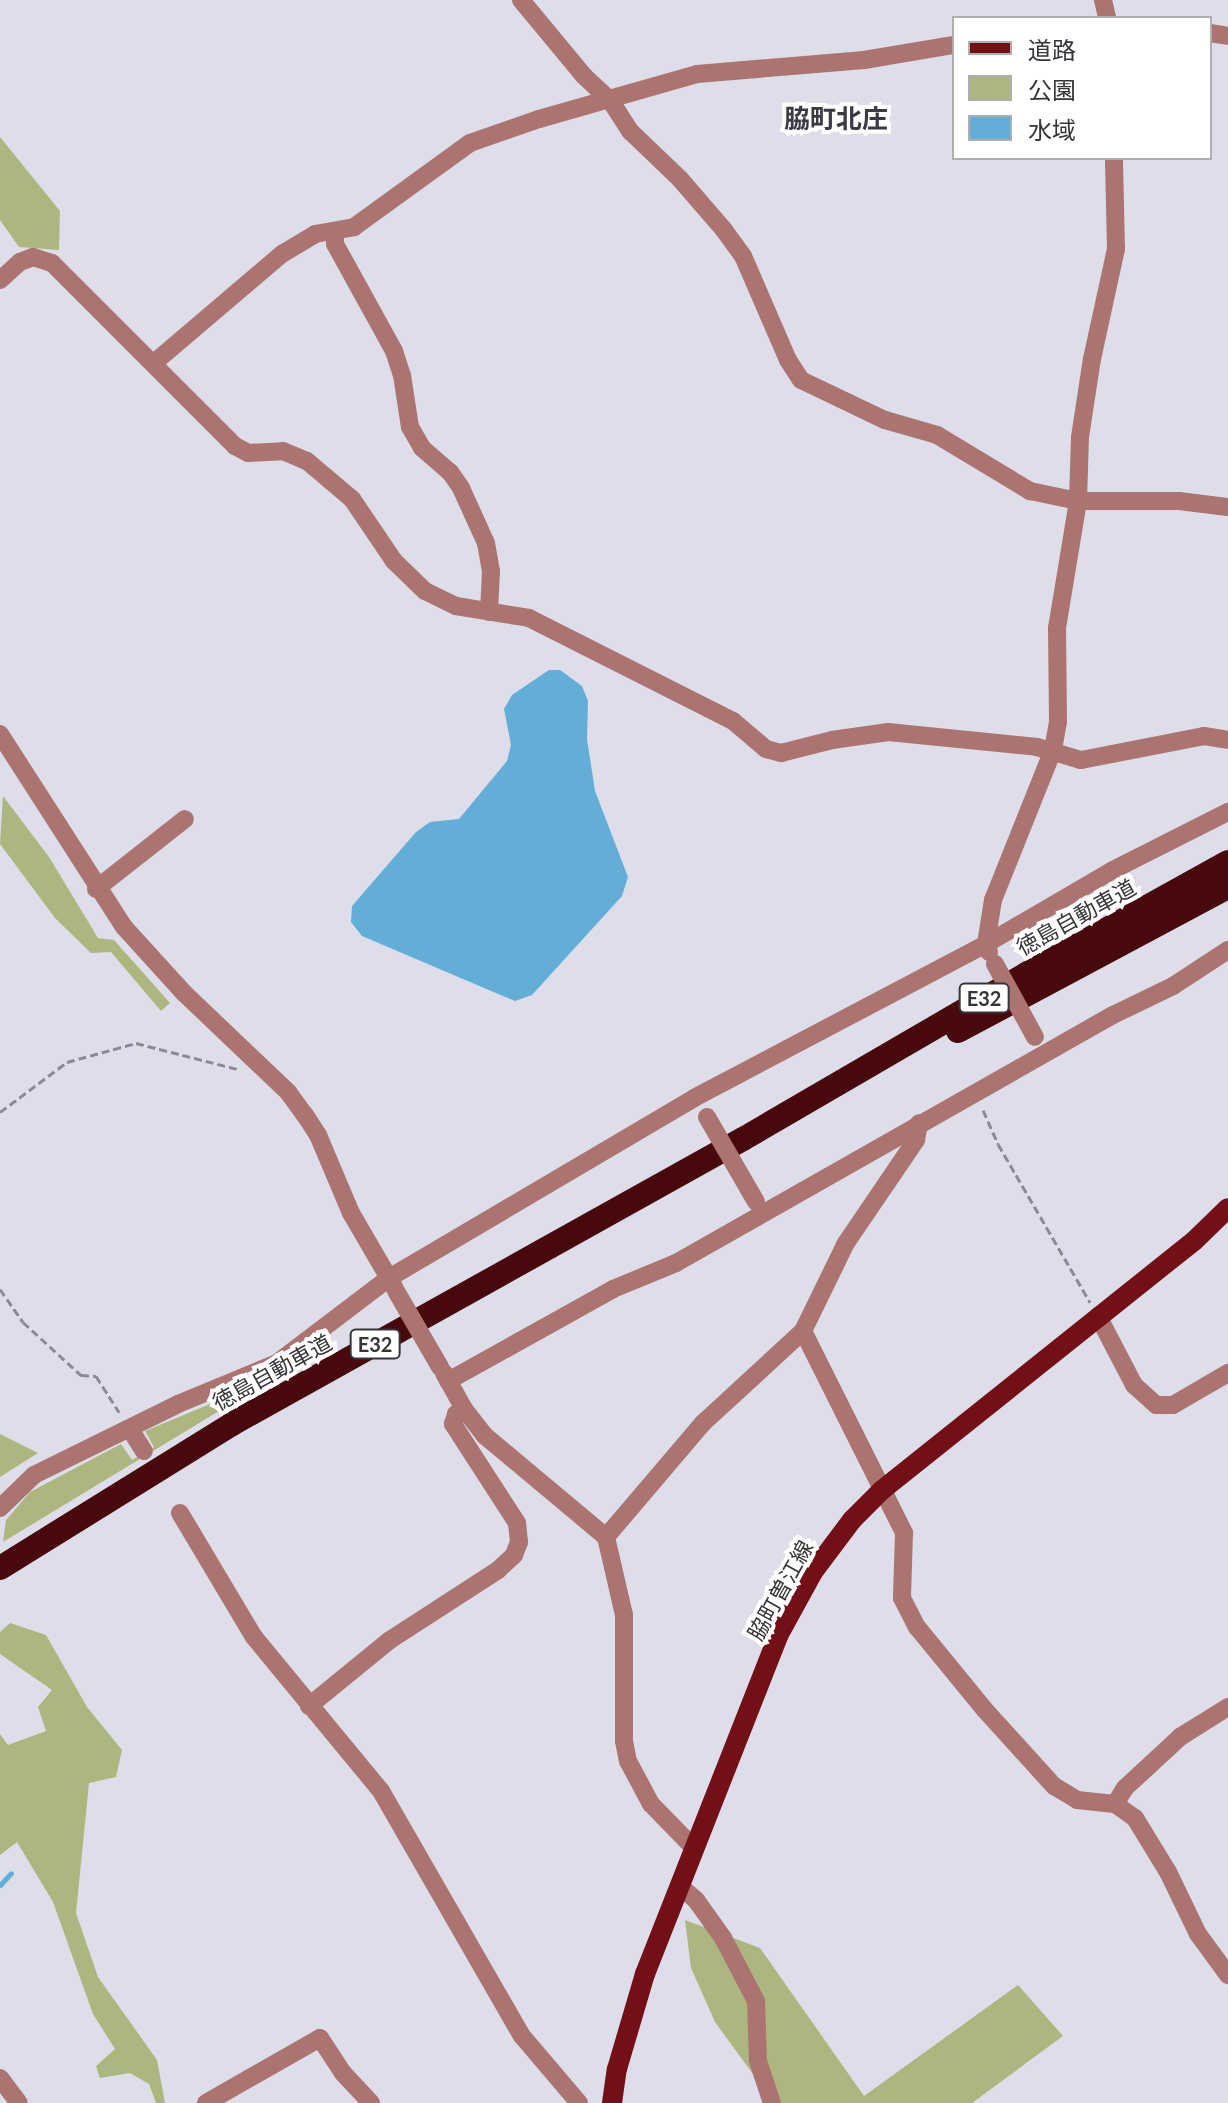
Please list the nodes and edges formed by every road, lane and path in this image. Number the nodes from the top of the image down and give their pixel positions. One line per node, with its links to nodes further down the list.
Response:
1 (521, 0): 3 (street)
2 (952, 45): 3 (street)
3 (610, 100): 5 (street); 8 (street)
4 (1114, 160): 8 (street)
5 (335, 232): 7 (street); 10 (street)
6 (0, 280): 7 (street)
7 (155, 362): 10 (street)
8 (1078, 501): 9 (street); 13 (street)
9 (1228, 507)
10 (489, 612): 13 (street)
11 (0, 734): 18 (street)
12 (1228, 740): 13 (street)
13 (1053, 750): 19 (street)
14 (1228, 812): 19 (street)
15 (185, 819): 18 (street)
16 (1228, 862): 27 (highway, 徳島自動車道 / E32)
17 (1228, 887): 27 (highway, 徳島自動車道 / E32)
18 (96, 889): 30 (street)
19 (986, 944): 21 (street, bridge); 24 (street)
20 (1228, 950): 21 (street)
21 (1046, 1056): 23 (street)
22 (247, 1076): 25 (path)
23 (976, 1092): 26 (street); 32 (path)
24 (694, 1098): 28 (street, bridge); 30 (street)
25 (0, 1112)
26 (919, 1123): 28 (street); 33 (street)
27 (743, 1139): 43 (highway, 徳島自動車道 / E32)
28 (760, 1207): 35 (street)
29 (1228, 1208): 32 (main road, 脇町曽江線)
30 (392, 1284): 35 (street, bridge); 37 (street)
31 (0, 1289): 37 (path)
32 (1098, 1316): 34 (street); 39 (main road, 脇町曽江線)
33 (803, 1331): 39 (street); 42 (street)
34 (1228, 1373)
35 (444, 1374): 36 (street)
36 (464, 1409): 42 (street); 44 (street)
37 (130, 1429): 38 (street); 40 (street)
38 (144, 1451)
39 (882, 1490): 46 (street); 47 (main road, 脇町曽江線)
40 (0, 1508)
41 (180, 1513): 44 (street)
42 (606, 1537): 47 (street)
43 (6, 1564)
44 (309, 1706): 54 (street)
45 (1228, 1707): 46 (street)
46 (1115, 1804): 49 (street)
47 (694, 1848): 48 (main road, 脇町曽江線)
48 (681, 1887): 55 (main road, 脇町曽江線); 56 (street)
49 (1228, 1975)
50 (0, 2078): 51 (street)
51 (19, 2103)
52 (206, 2103): 53 (street)
53 (371, 2103)
54 (579, 2103)
55 (612, 2103)
56 (772, 2103)

